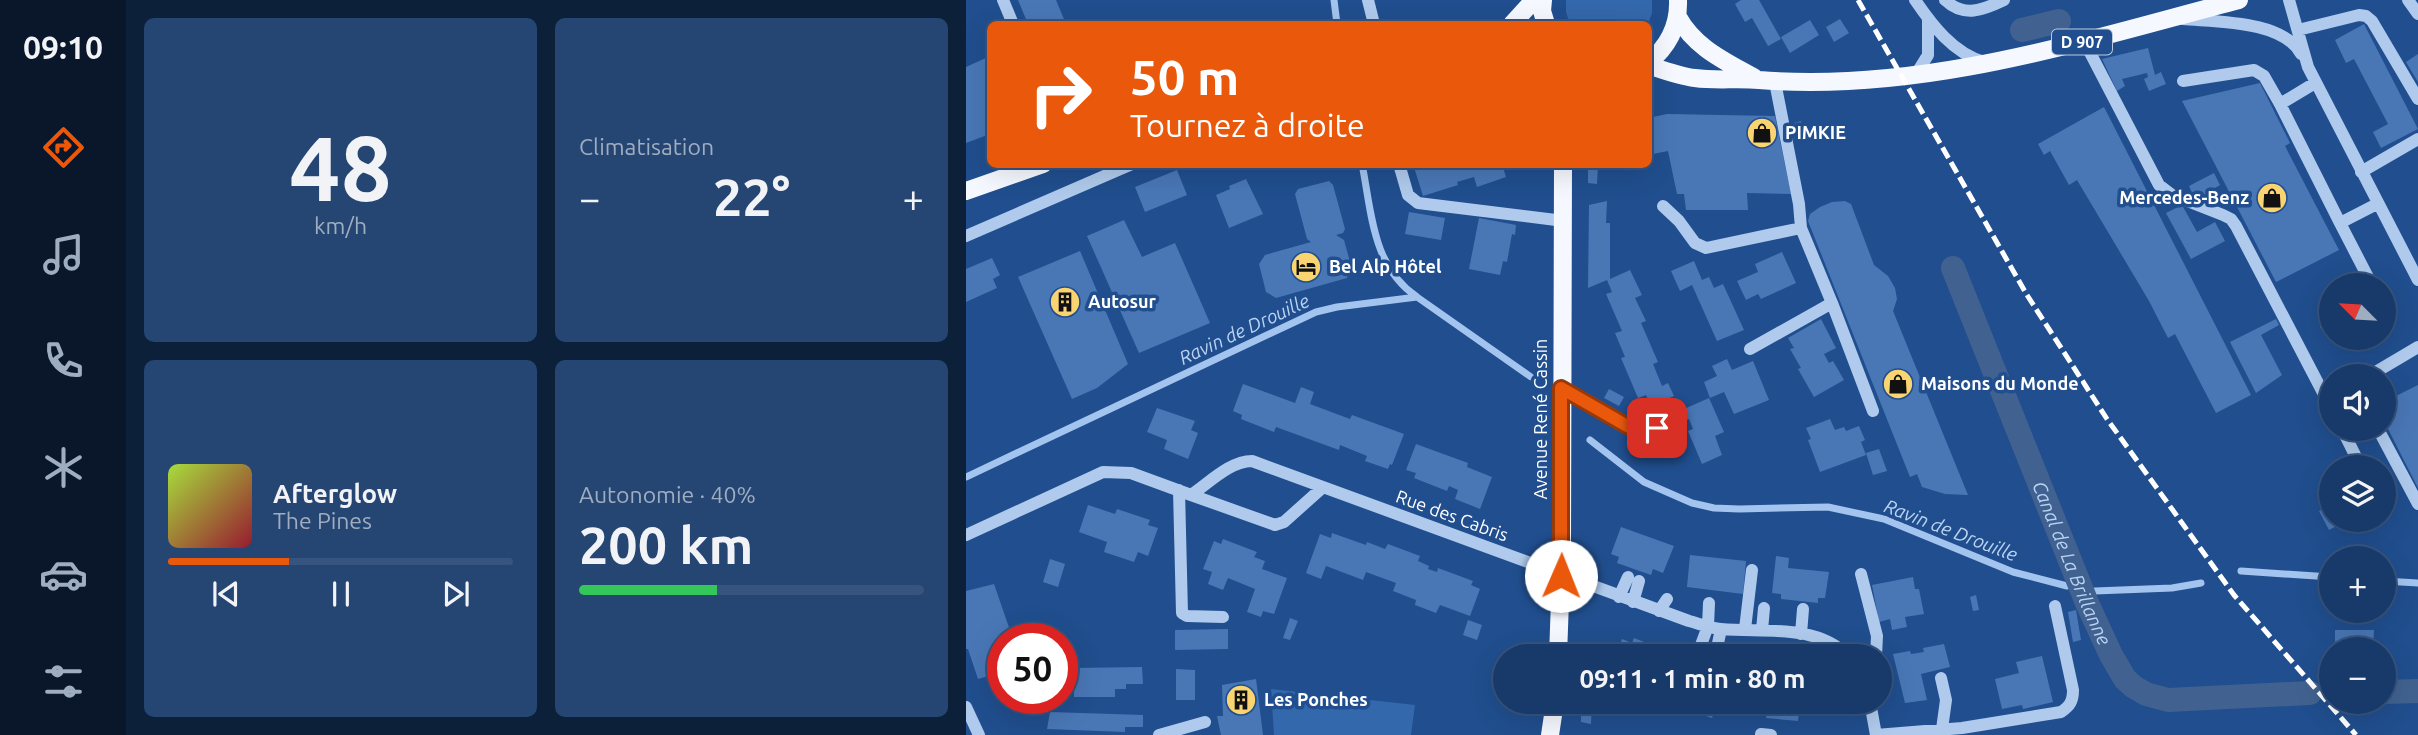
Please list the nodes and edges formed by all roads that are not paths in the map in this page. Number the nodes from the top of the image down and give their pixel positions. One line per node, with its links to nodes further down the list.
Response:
1 (1003, 0): 15 (street)
2 (1368, 0): 16 (street)
3 (1534, 0): 17 (main road)
4 (1543, 0): 18 (main road)
5 (1915, 0): 14 (street)
6 (1945, 0): 7 (street)
7 (2004, 0)
8 (2239, 0): 13 (main road, D 907)
9 (2288, 0): 19 (street)
10 (2408, 0): 12 (street)
11 (1678, 8): 21 (main road); 26 (main road, D 907)
12 (2418, 14)
13 (2172, 18): 20 (main road, D 907); 24 (street)
14 (1928, 19): 22 (street); 25 (street)
15 (1012, 21)
16 (1373, 21)
17 (1515, 21)
18 (1545, 21)
19 (2298, 30): 24 (street); 29 (street)
20 (2084, 41): 22 (main road, D 907); 50 (street)
21 (1652, 60)
22 (1991, 64): 25 (main road, D 907)
23 (1652, 65): 26 (main road, D 907)
24 (2308, 67): 28 (street)
25 (1915, 76): 26 (main road, D 907)
26 (1766, 81): 42 (street)
27 (2183, 81): 30 (street)
28 (2315, 83): 30 (street); 36 (street)
29 (2418, 99)
30 (2280, 104): 41 (street)
31 (2418, 139): 36 (street)
32 (1031, 168): 37 (main road)
33 (1123, 168): 43 (street)
34 (1400, 168): 40 (street)
35 (1564, 170): 40 (main road, Avenue René Cassin)
36 (2361, 172): 38 (street)
37 (966, 191)
38 (2377, 204): 41 (street); 45 (street)
39 (1664, 206): 42 (street)
40 (1564, 221): 51 (main road, Avenue René Cassin)
41 (2340, 223): 44 (street)
42 (1801, 228): 46 (street)
43 (966, 236)
44 (2366, 273)
45 (2418, 280)
46 (1832, 303): 48 (street); 52 (street)
47 (2418, 347): 49 (street)
48 (1750, 349)
49 (2389, 364)
50 (2319, 385)
51 (1561, 388): 53 (street); 61 (main road, Avenue René Cassin)
52 (1873, 411)
53 (1672, 421)
54 (2384, 441): 57 (street)
55 (1322, 488): 56 (street, Rue des Cabris); 56 (street); 61 (street, Rue des Cabris)
56 (1185, 493): 58 (street); 70 (street)
57 (2418, 504)
58 (966, 535)
59 (1752, 570): 72 (street)
60 (1861, 574): 79 (street)
61 (1561, 576): 62 (street, Rue des Cabris); 75 (main road, Avenue René Cassin)
62 (1619, 597): 64 (street, Rue des Cabris); 64 (street)
63 (1667, 599): 69 (street)
64 (1633, 602): 69 (street, Rue des Cabris)
65 (1709, 603): 71 (street)
66 (2054, 606): 85 (street)
67 (1764, 608): 73 (street)
68 (1803, 609): 74 (street)
69 (1659, 611): 71 (street, Rue des Cabris)
70 (1223, 617)
71 (1714, 628): 72 (street, Rue des Cabris); 76 (street); 77 (street)
72 (1745, 629): 73 (street, Rue des Cabris)
73 (1762, 630): 74 (street, Rue des Cabris)
74 (1801, 634): 78 (street, Rue des Cabris)
75 (1558, 644)
76 (1704, 644)
77 (1716, 644)
78 (1832, 644)
79 (1877, 644)
80 (1941, 677): 85 (street)
81 (966, 707): 87 (street)
82 (1555, 714): 89 (main road)
83 (1872, 714): 91 (street)
84 (1205, 722): 88 (street)
85 (1942, 729): 91 (street)
86 (1762, 734): 90 (street)
87 (979, 735)
88 (1159, 735)
89 (1552, 735)
90 (1771, 735)
91 (1876, 735)

